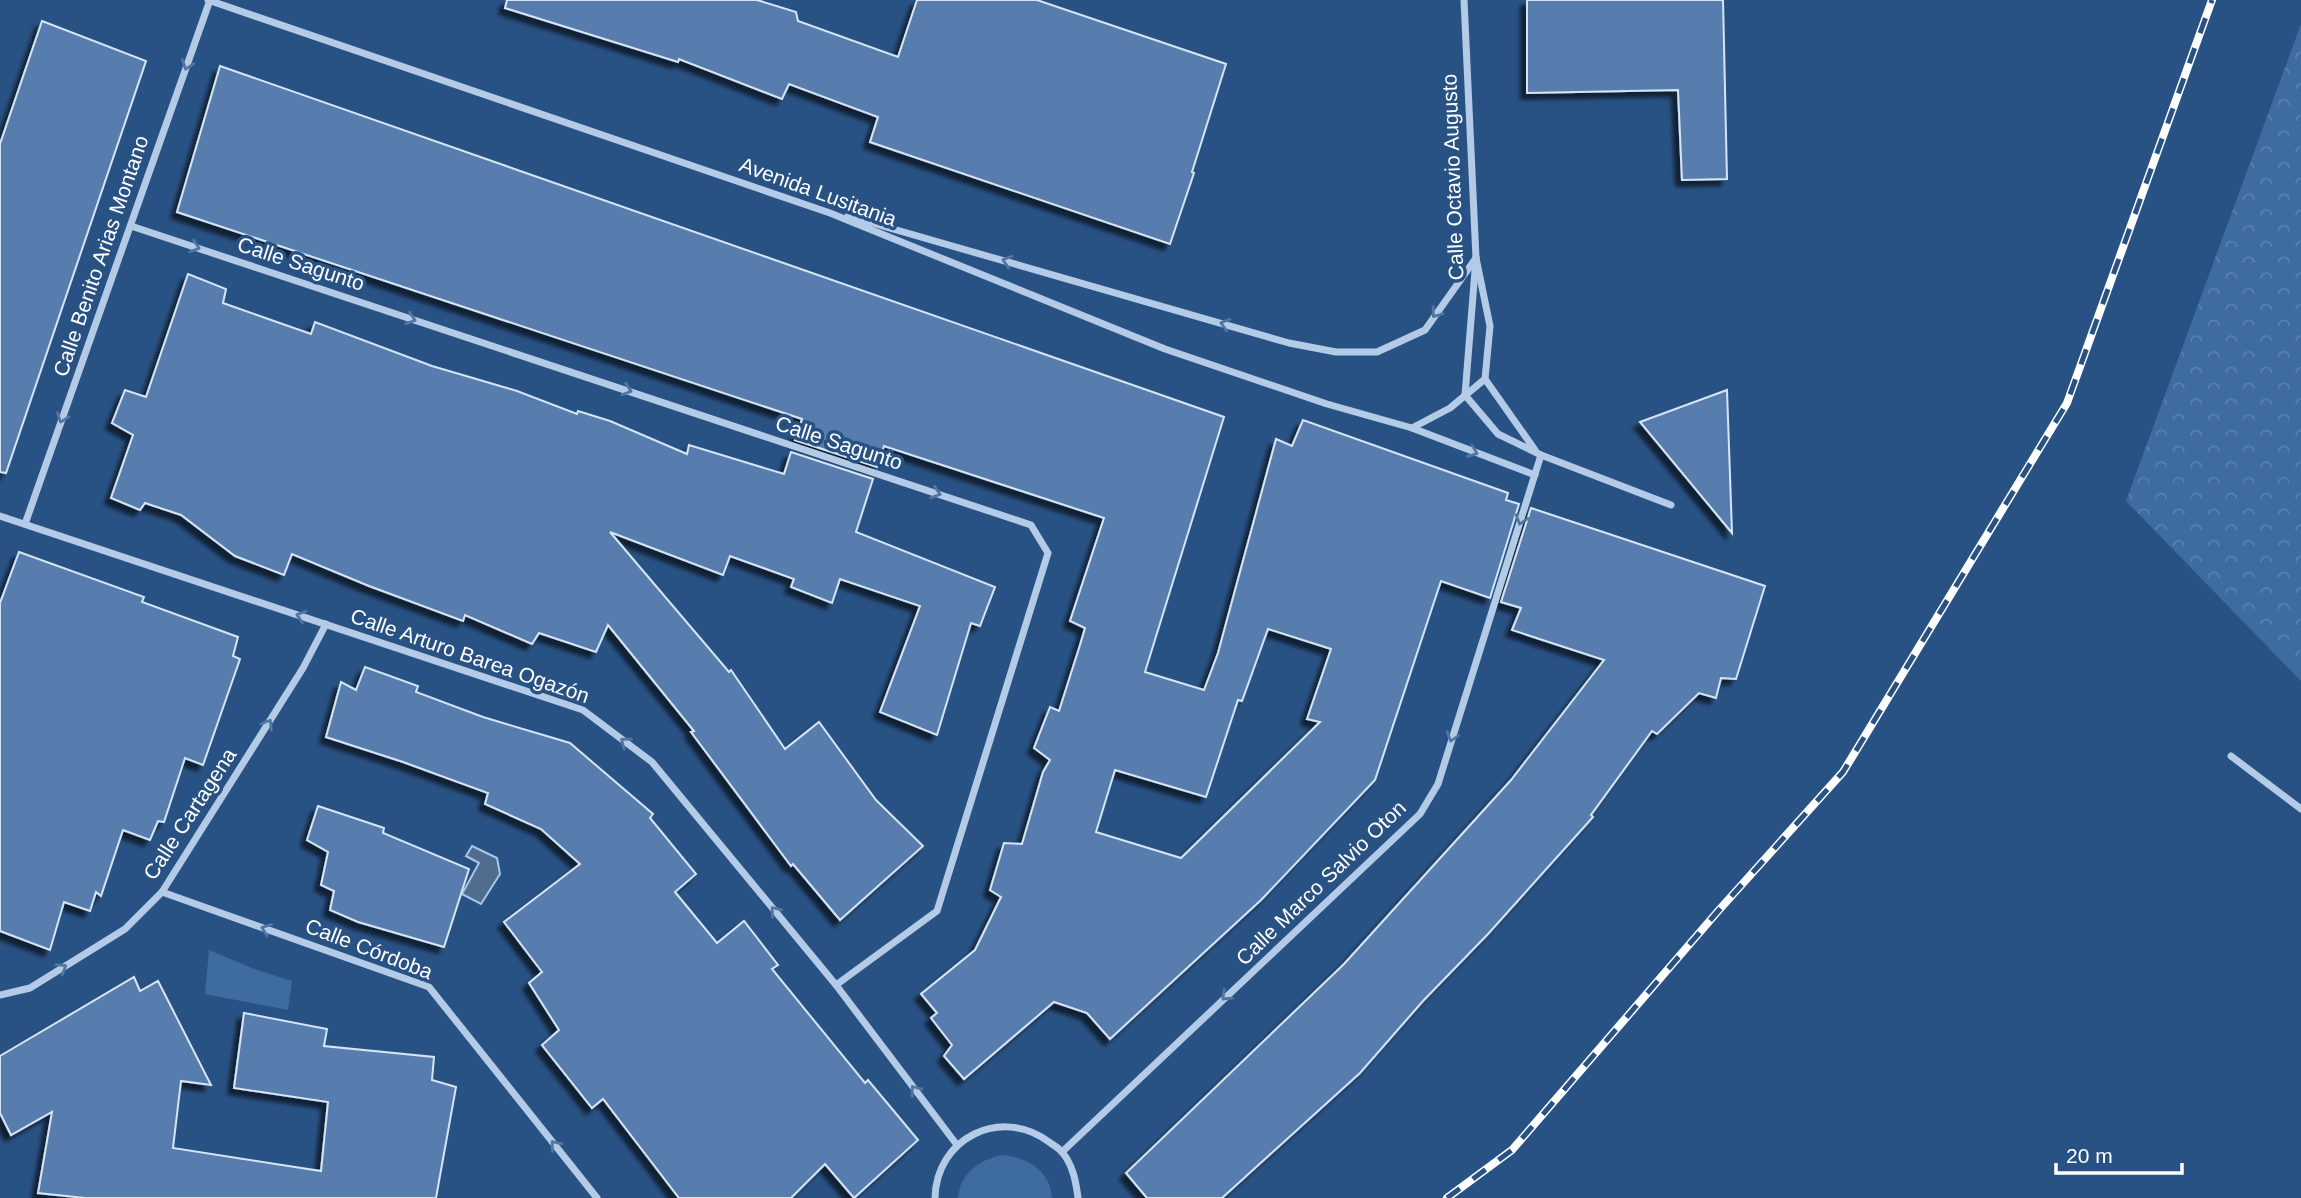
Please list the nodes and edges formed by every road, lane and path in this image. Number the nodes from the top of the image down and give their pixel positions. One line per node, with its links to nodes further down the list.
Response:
1 (209, 0): 3 (street, Avenida Lusitania); 4 (street, Calle Benito Arias Montano, one-way to 4)
2 (1464, 0): 5 (street, Calle Octavio Augusto)
3 (790, 199): 5 (street, one-way to 3); 8 (street, Avenida Lusitania)
4 (131, 226): 13 (street, Calle Benito Arias Montano, one-way to 13); 18 (street, Calle Sagunto, one-way to 18)
5 (1476, 258): 6 (street); 7 (street, Calle Octavio Augusto)
6 (1485, 379): 7 (street); 9 (street)
7 (1465, 394): 8 (street); 9 (street)
8 (1412, 428): 10 (street, Avenida Lusitania, one-way to 10)
9 (1539, 454): 10 (street, Calle Marco Salvio Oton); 11 (street)
10 (1535, 475): 21 (street, Calle Marco Salvio Oton, one-way to 21)
11 (1671, 505)
12 (0, 516): 13 (street, Calle Arturo Barea Ogazón)
13 (25, 524): 14 (street, Calle Arturo Barea Ogazón, one-way to 13)
14 (326, 624): 17 (street, Calle Cartagena, one-way to 14); 18 (street, Calle Arturo Barea Ogazón, one-way to 14)
15 (2231, 756): 16 (street)
16 (2301, 809)
17 (162, 892): 19 (street, Calle Cartagena, one-way to 17); 22 (street, Calle Córdoba, one-way to 17)
18 (835, 985): 20 (street, Calle Arturo Barea Ogazón, one-way to 18)
19 (0, 995)
20 (957, 1145): 21 (street); 23 (street)
21 (1062, 1152): 24 (street)
22 (597, 1198)
23 (935, 1198)
24 (1078, 1198)

